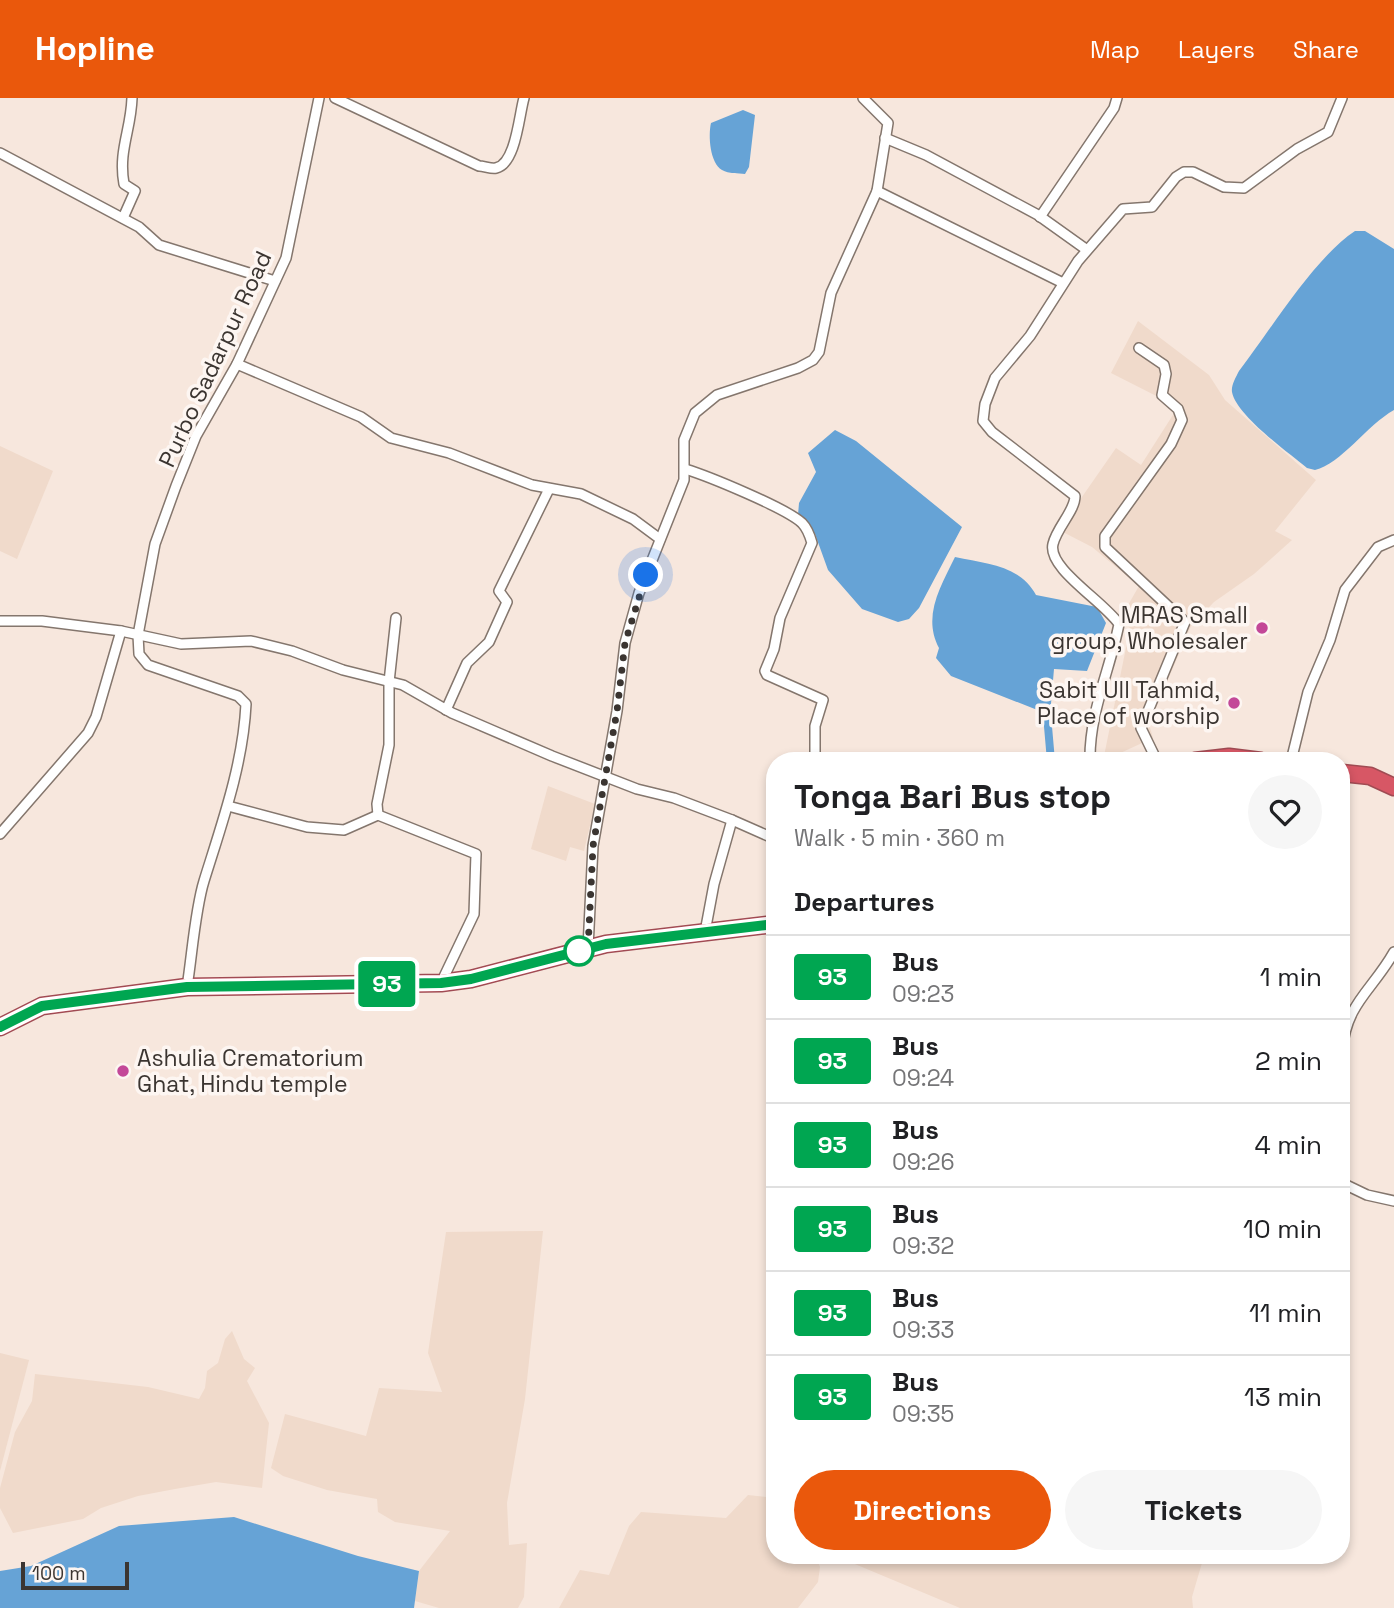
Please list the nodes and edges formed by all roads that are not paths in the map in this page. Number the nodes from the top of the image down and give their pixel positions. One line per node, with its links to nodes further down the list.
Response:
1 (132, 98): 12 (street)
2 (319, 98): 14 (street, Purbo Sadarpur Road)
3 (335, 98): 4 (street)
4 (524, 98)
5 (863, 98): 8 (street)
6 (1117, 98): 11 (street)
7 (1342, 98): 13 (street)
8 (885, 138): 10 (street); 11 (street)
9 (0, 153): 12 (street)
10 (877, 191): 15 (street); 18 (street)
11 (1040, 217): 13 (street)
12 (122, 218): 14 (street)
13 (1087, 250): 15 (street)
14 (275, 281): 17 (street, Purbo Sadarpur Road)
15 (1063, 283): 29 (street)
16 (1139, 348): 30 (street)
17 (237, 364): 19 (street); 25 (street, Purbo Sadarpur Road)
18 (685, 469): 20 (street); 28 (street)
19 (550, 488): 20 (street); 27 (street)
20 (660, 539): 33 (street)
21 (1394, 540): 31 (street)
22 (396, 618): 26 (street)
23 (0, 621): 24 (street)
24 (121, 631): 25 (street); 38 (street)
25 (138, 635): 26 (street); 35 (street)
26 (389, 682): 27 (street); 36 (street)
27 (446, 710): 33 (street)
28 (815, 752)
29 (1090, 752)
30 (1153, 752)
31 (1293, 752)
32 (1350, 773): 34 (highway)
33 (606, 776): 37 (street); 42 (street)
34 (1394, 787)
35 (228, 806): 36 (street); 45 (street)
36 (378, 815): 44 (street)
37 (732, 820): 39 (street); 41 (street)
38 (0, 834)
39 (766, 835)
40 (766, 925): 41 (highway)
41 (705, 932): 42 (highway)
42 (588, 948): 44 (highway)
43 (1394, 952): 46 (street)
44 (441, 983): 45 (highway)
45 (187, 987): 47 (highway)
46 (1350, 1014)
47 (0, 1027)
48 (1350, 1187): 49 (street)
49 (1394, 1201)

